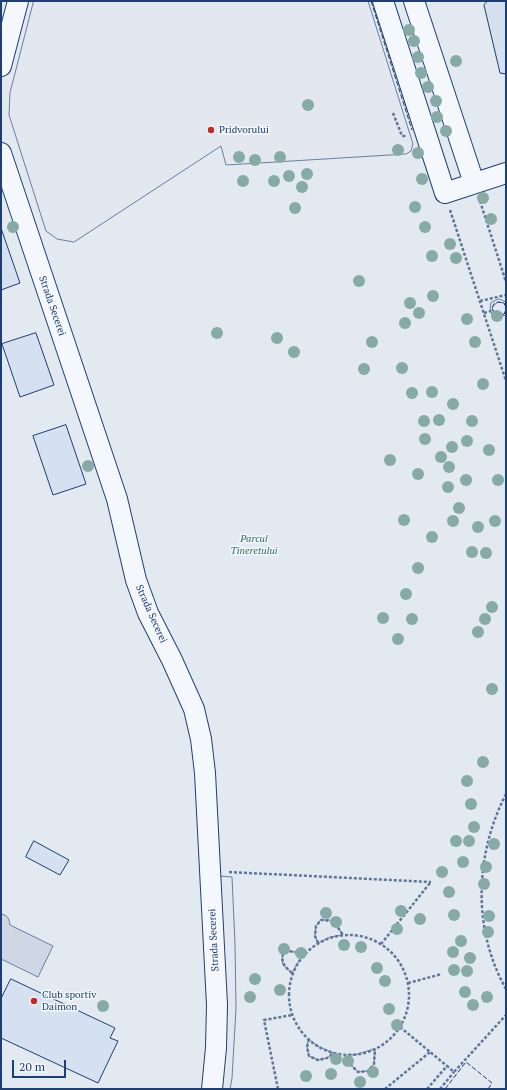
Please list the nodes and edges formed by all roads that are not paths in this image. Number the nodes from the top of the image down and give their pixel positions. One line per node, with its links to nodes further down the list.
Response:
1 (18, 1): 4 (street)
2 (383, 1): 7 (street)
3 (414, 1): 7 (street)
4 (1, 66)
5 (1, 153): 8 (street, Strada Secerei)
6 (506, 172): 7 (street)
7 (474, 183)
8 (212, 1089)

